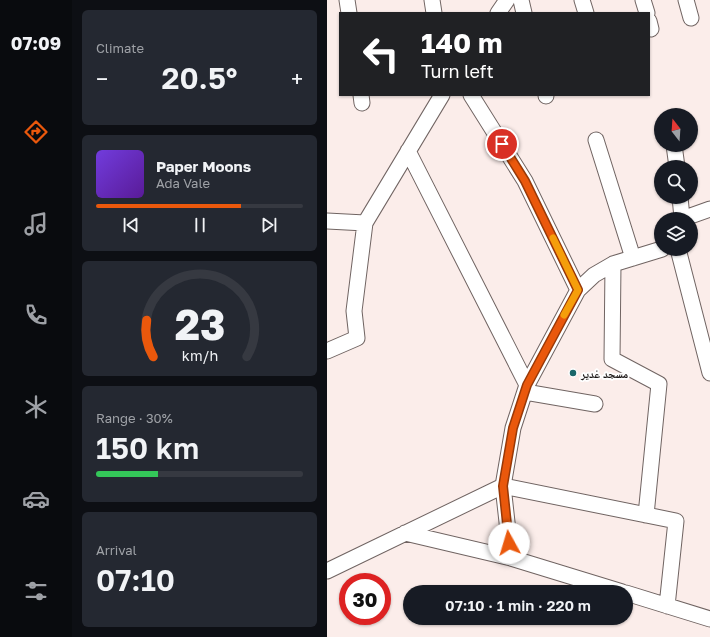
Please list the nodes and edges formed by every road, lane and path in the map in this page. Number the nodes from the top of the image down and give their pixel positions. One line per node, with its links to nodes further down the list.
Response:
1 (347, 0): 8 (street)
2 (432, 0): 9 (street)
3 (507, 0): 10 (street)
4 (521, 0): 11 (street)
5 (582, 0): 12 (street)
6 (643, 0): 13 (street)
7 (686, 0): 14 (street)
8 (349, 12)
9 (434, 12)
10 (499, 12)
11 (525, 12)
12 (586, 12)
13 (647, 12)
14 (691, 18)
15 (441, 96): 18 (street)
16 (472, 96): 27 (street)
17 (596, 140): 25 (street)
18 (408, 152): 22 (street); 30 (street)
19 (710, 209): 20 (street)
20 (698, 213)
21 (327, 221): 22 (street)
22 (365, 222): 28 (street)
23 (654, 251): 25 (street)
24 (680, 256): 29 (street)
25 (633, 258): 26 (street)
26 (613, 264): 27 (street); 33 (street)
27 (578, 290): 30 (street)
28 (327, 351)
29 (710, 373)
30 (526, 388): 31 (street); 32 (street)
31 (595, 404)
32 (503, 486): 33 (street); 34 (street); 35 (street)
33 (646, 515): 39 (street)
34 (405, 533): 35 (street); 36 (street)
35 (511, 558): 37 (street)
36 (327, 570)
37 (599, 585)
38 (633, 595): 39 (street)
39 (667, 606): 40 (street)
40 (710, 619)

